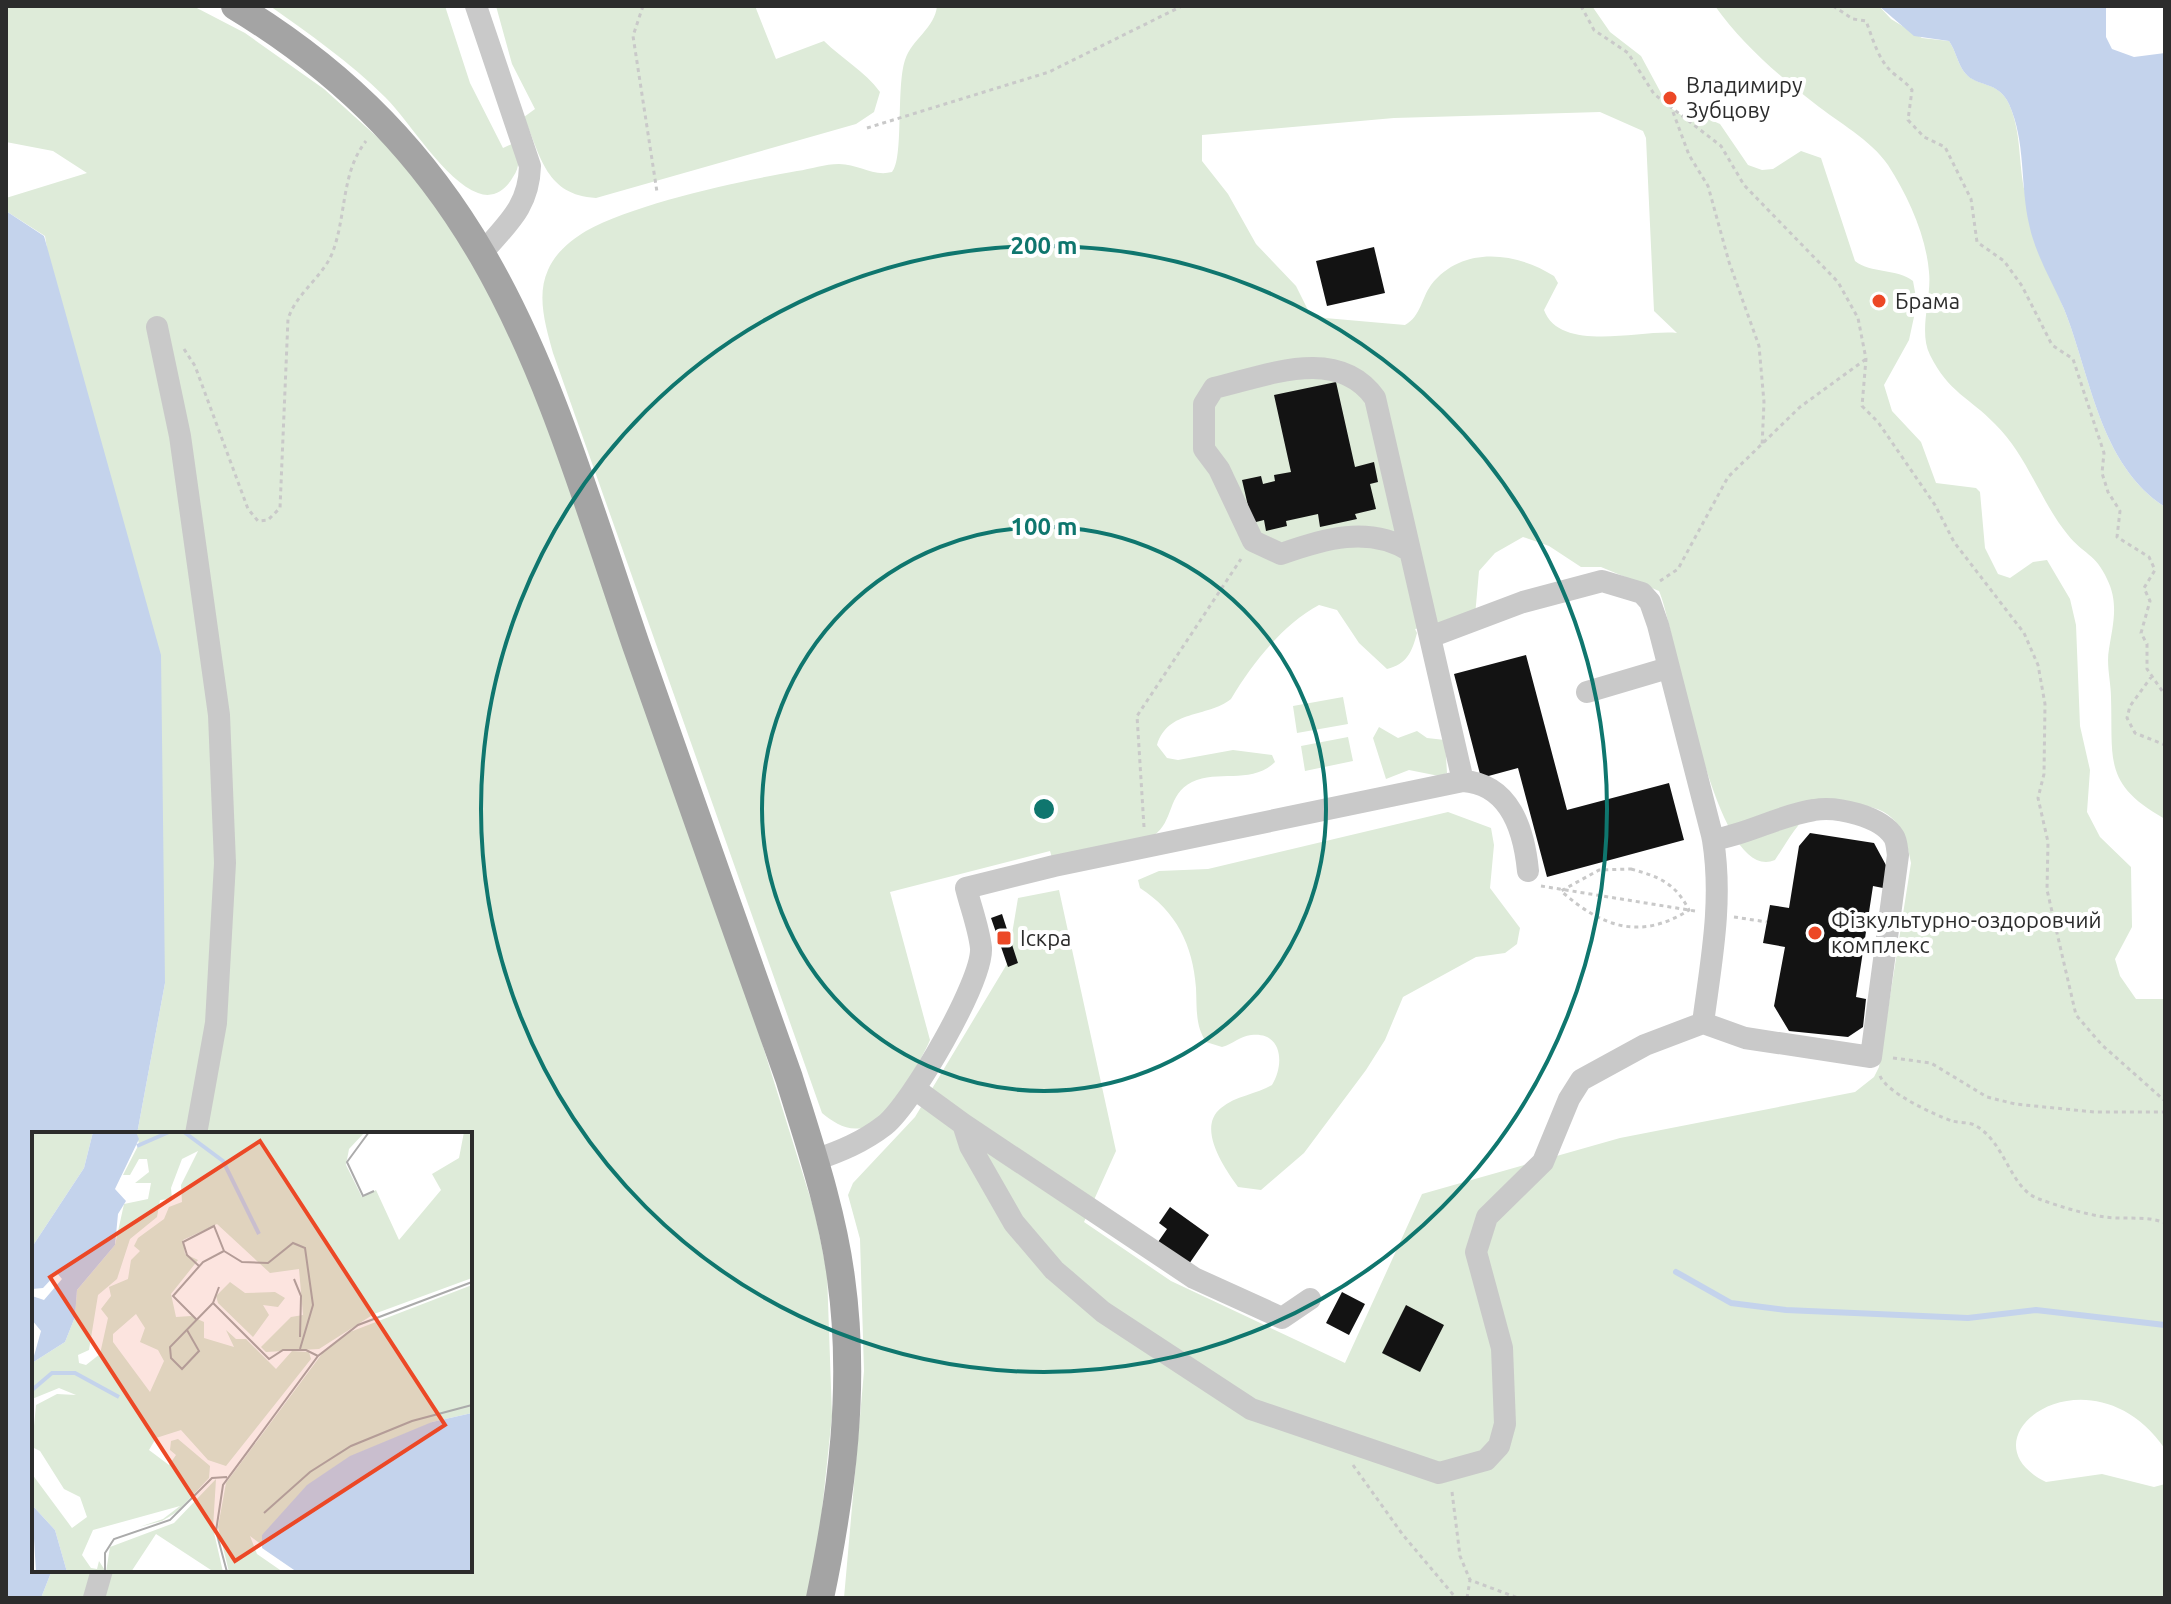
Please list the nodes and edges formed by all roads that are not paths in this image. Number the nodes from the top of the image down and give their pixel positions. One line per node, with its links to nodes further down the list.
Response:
1 (235, 6): 3 (main road)
2 (476, 6): 3 (street)
3 (482, 253): 16 (main road)
4 (157, 327): 15 (street)
5 (1410, 551): 5 (street); 6 (street)
6 (1430, 637): 7 (street); 9 (street)
7 (1668, 668): 8 (street); 10 (street)
8 (1587, 692)
9 (1463, 781): 11 (street); 13 (street)
10 (1713, 840): 12 (street); 12 (street)
11 (1528, 871)
12 (1703, 1023): 14 (street)
13 (915, 1089): 14 (street); 16 (street)
14 (963, 1124): 17 (street)
15 (196, 1132)
16 (815, 1160): 20 (main road)
17 (1310, 1299)
18 (101, 1572): 19 (street)
19 (94, 1598)
20 (820, 1598)

